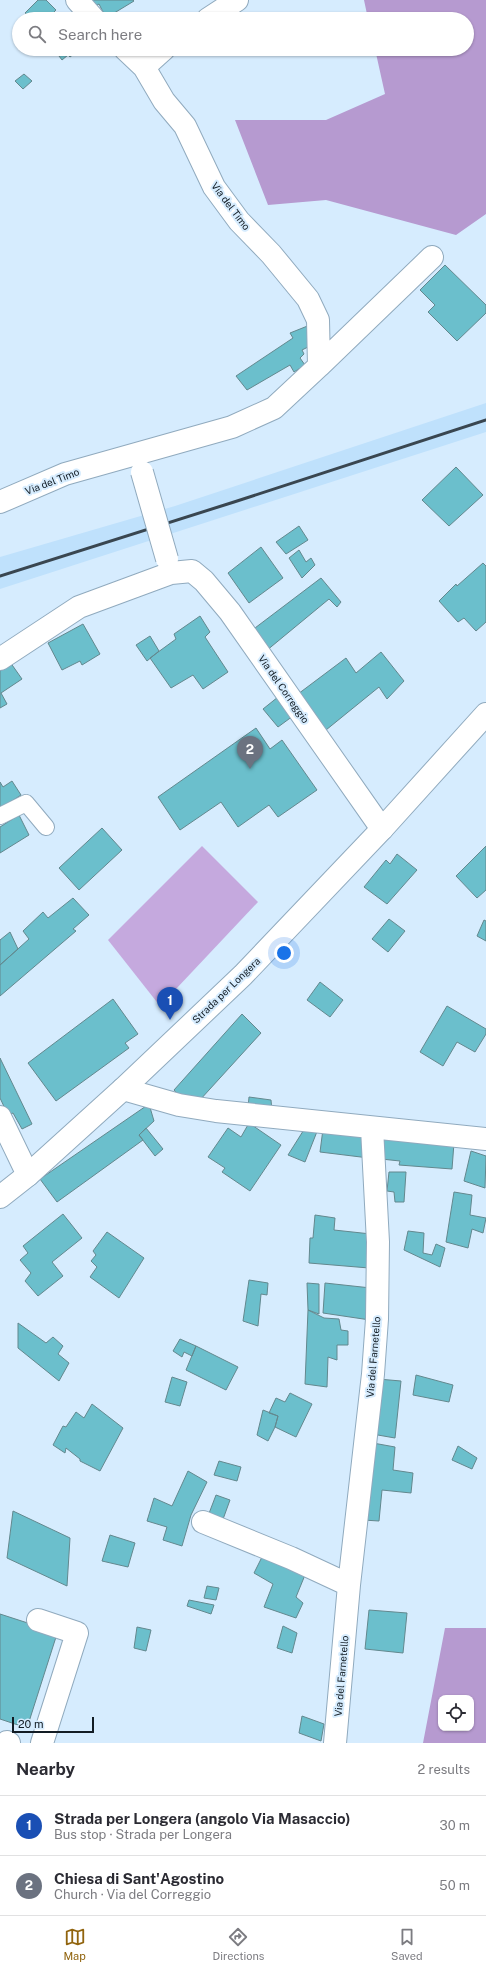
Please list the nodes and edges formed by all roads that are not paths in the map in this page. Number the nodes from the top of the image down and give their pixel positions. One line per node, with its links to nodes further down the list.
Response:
1 (77, 0): 3 (street)
2 (237, 0): 4 (street)
3 (88, 12)
4 (219, 12)
5 (132, 56): 7 (street, Via del Timo)
6 (156, 56): 7 (street)
7 (144, 67): 9 (street, Via del Timo)
8 (432, 257): 9 (street, Via del Timo)
9 (319, 366): 10 (street, Via del Timo)
10 (140, 463): 11 (street, Via del Timo); 12 (street, bridge)
11 (0, 502)
12 (169, 566): 13 (street, Via del Correggio); 17 (street, Via del Correggio)
13 (0, 659)
14 (486, 714): 17 (street, Strada per Longera)
15 (0, 816): 16 (lane)
16 (46, 827)
17 (382, 829): 18 (street, Strada per Longera)
18 (123, 1090): 20 (street); 22 (street, Strada per Longera)
19 (0, 1117): 22 (street)
20 (372, 1128): 21 (street); 25 (street, Via del Farnetello)
21 (486, 1139)
22 (28, 1175): 23 (street, Strada per Longera)
23 (0, 1197)
24 (203, 1522): 25 (street)
25 (349, 1585): 28 (street, Via del Farnetello)
26 (38, 1620): 27 (street)
27 (42, 1743)
28 (335, 1743)

